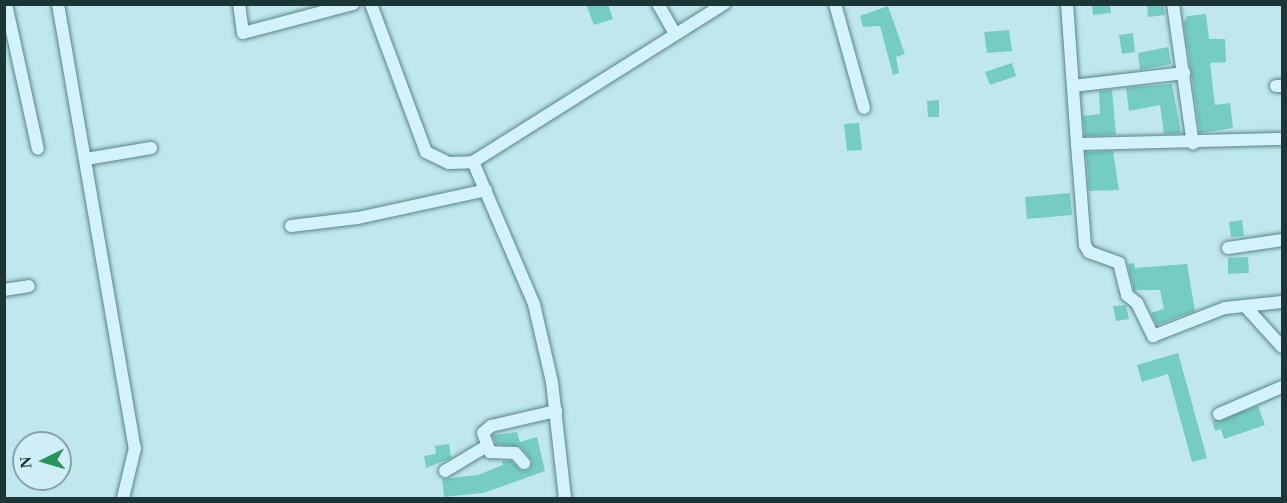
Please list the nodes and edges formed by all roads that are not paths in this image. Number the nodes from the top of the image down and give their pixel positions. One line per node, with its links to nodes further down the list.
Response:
1 (6, 4): 20 (street)
2 (58, 4): 21 (street)
3 (239, 4): 11 (street)
4 (352, 4): 11 (street)
5 (371, 4): 22 (street)
6 (658, 4): 12 (street)
7 (724, 4): 12 (street)
8 (835, 4): 15 (street)
9 (1067, 4): 14 (street)
10 (1173, 4): 13 (street)
11 (306, 9)
12 (675, 34): 22 (street)
13 (1184, 72): 14 (street); 18 (street)
14 (1073, 86): 17 (street)
15 (864, 108)
16 (1282, 139): 18 (street)
17 (1077, 144): 18 (street); 30 (street)
18 (1194, 144)
19 (151, 148): 21 (street)
20 (38, 149)
21 (86, 159): 38 (street)
22 (473, 162): 23 (street)
23 (486, 190): 24 (street); 33 (street)
24 (291, 226)
25 (1282, 240): 26 (street)
26 (1228, 248)
27 (29, 286): 28 (street)
28 (4, 290)
29 (1282, 302): 30 (street)
30 (1245, 306): 31 (street)
31 (1282, 347)
32 (1282, 387): 34 (street)
33 (556, 411): 35 (street); 39 (street)
34 (1219, 414)
35 (485, 447): 36 (street); 37 (street)
36 (524, 463)
37 (445, 471)
38 (123, 498)
39 (565, 498)

